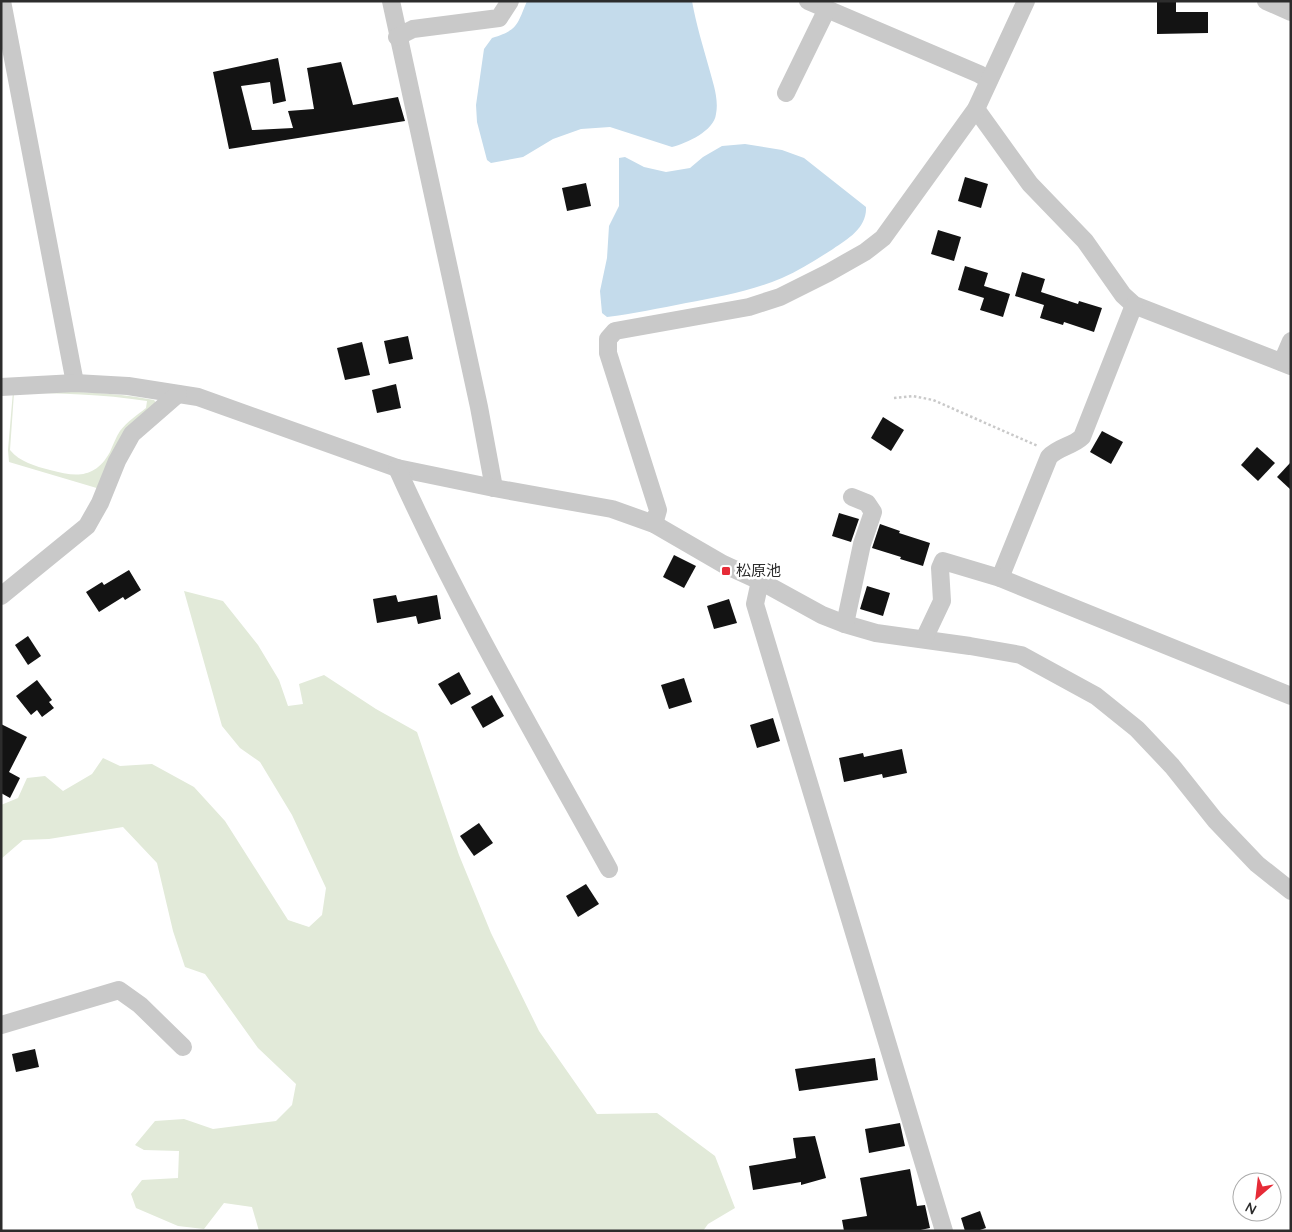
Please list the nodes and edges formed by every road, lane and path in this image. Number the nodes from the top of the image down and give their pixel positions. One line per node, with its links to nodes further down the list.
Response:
1 (390, 1): 9 (street)
2 (510, 1): 9 (street)
3 (808, 1): 7 (street)
4 (1026, 1): 10 (street)
5 (1266, 1): 8 (street)
6 (2, 7): 16 (street)
7 (827, 9): 10 (street); 11 (street)
8 (1291, 12)
9 (397, 37): 22 (street)
10 (989, 80): 12 (street)
11 (786, 93)
12 (976, 109): 13 (street); 24 (street)
13 (1134, 305): 15 (street); 20 (street)
14 (1291, 341): 15 (street)
15 (1286, 364)
16 (75, 383): 17 (street); 18 (street)
17 (1, 387)
18 (178, 394): 21 (street); 27 (street)
19 (894, 398): 20 (path)
20 (1053, 452): 25 (street)
21 (398, 468): 22 (street); 31 (street)
22 (494, 488): 24 (street)
23 (852, 498): 28 (street)
24 (654, 524): 26 (street)
25 (1000, 578): 29 (street); 30 (street)
26 (760, 581): 28 (street); 35 (street)
27 (1, 596)
28 (844, 624): 29 (street)
29 (924, 639): 32 (street)
30 (1291, 696)
31 (609, 870)
32 (1291, 891)
33 (1, 1025): 34 (street)
34 (183, 1047)
35 (944, 1231)

